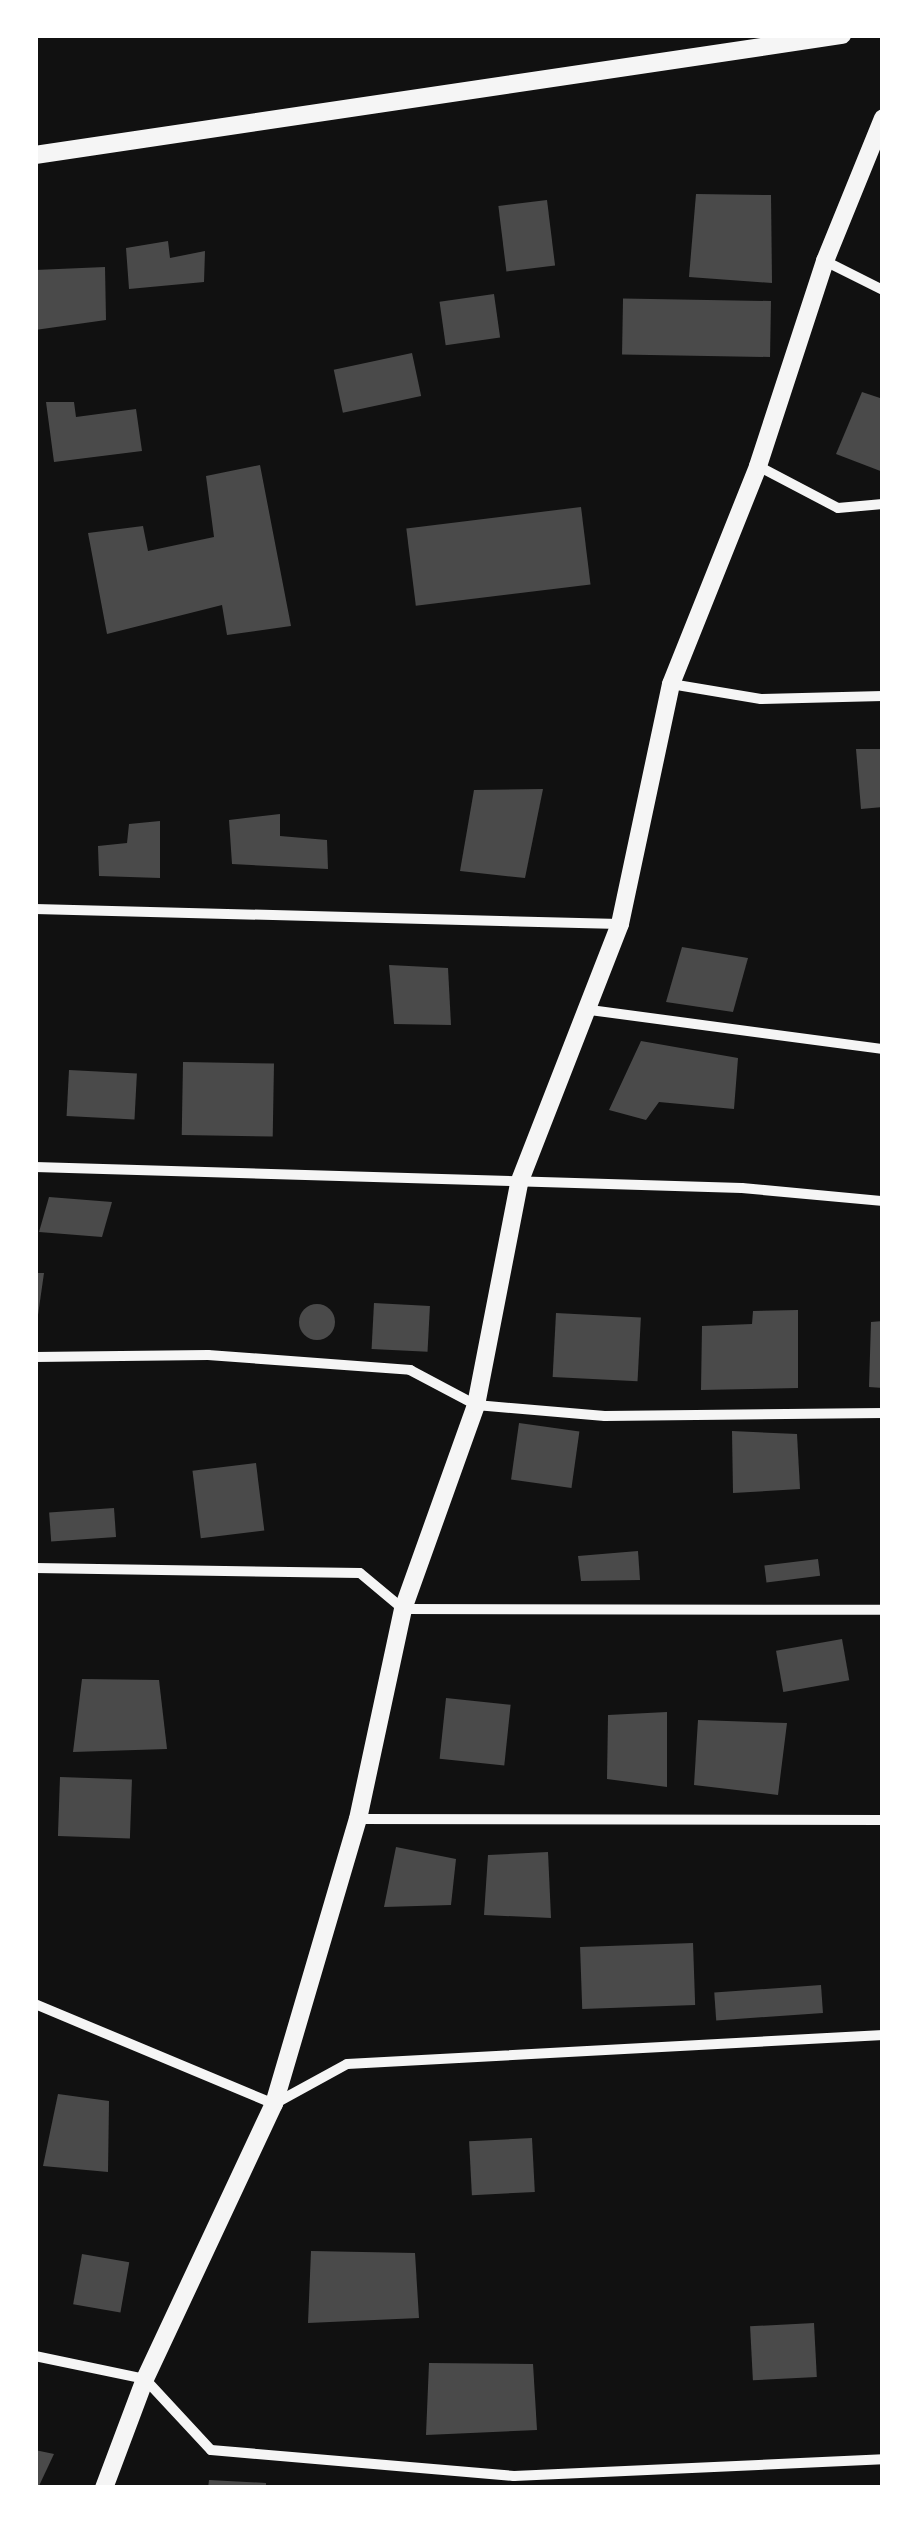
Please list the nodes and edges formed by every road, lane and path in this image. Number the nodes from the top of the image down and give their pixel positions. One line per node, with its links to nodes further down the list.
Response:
1 (842, 35): 3 (street)
2 (883, 118): 4 (street)
3 (35, 156)
4 (825, 261): 5 (street); 6 (street)
5 (883, 290)
6 (758, 466): 7 (street); 8 (street)
7 (883, 504)
8 (671, 684): 9 (street); 11 (street)
9 (883, 696)
10 (35, 909): 11 (street)
11 (620, 924): 12 (street)
12 (590, 1010): 13 (street); 15 (street)
13 (883, 1049)
14 (35, 1167): 15 (street)
15 (519, 1183): 16 (street); 18 (street)
16 (883, 1201)
17 (35, 1357): 18 (street)
18 (476, 1405): 19 (street); 21 (street)
19 (883, 1413)
20 (35, 1568): 21 (street)
21 (403, 1610): 22 (street); 23 (street)
22 (883, 1610)
23 (358, 1819): 24 (street); 27 (street)
24 (883, 1820)
25 (35, 2004): 27 (street)
26 (883, 2035): 27 (street)
27 (274, 2104): 29 (street)
28 (35, 2356): 29 (street)
29 (145, 2379): 30 (street); 31 (street)
30 (883, 2459)
31 (104, 2488)

